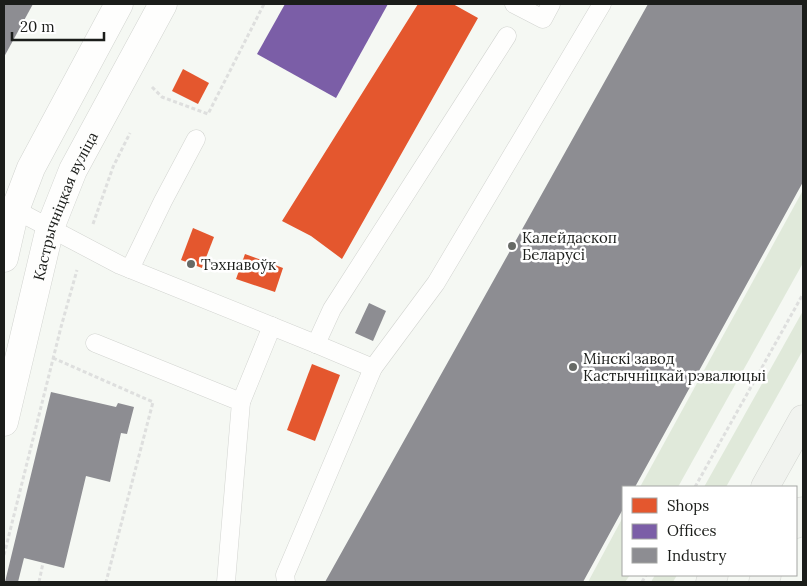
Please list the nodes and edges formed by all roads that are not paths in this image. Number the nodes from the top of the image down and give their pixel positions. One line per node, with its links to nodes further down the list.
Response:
1 (119, 4): 8 (street)
2 (163, 4): 9 (street, Кастрычніцкая вуліца)
3 (514, 4): 4 (lane)
4 (551, 4)
5 (602, 4): 15 (lane)
6 (507, 36): 14 (lane)
7 (196, 139): 11 (lane)
8 (10, 207): 9 (lane); 10 (street)
9 (50, 228): 11 (lane); 18 (street, Кастрычніцкая вуліца)
10 (4, 258)
11 (130, 269): 12 (lane)
12 (272, 326): 14 (lane); 16 (lane)
13 (95, 343): 16 (lane)
14 (316, 344): 15 (lane)
15 (373, 368): 23 (lane)
16 (241, 402): 22 (lane)
17 (803, 419): 19 (main road)
18 (4, 422)
19 (766, 486)
20 (803, 511): 21 (main road)
21 (797, 522)
22 (226, 582)
23 (286, 582)

